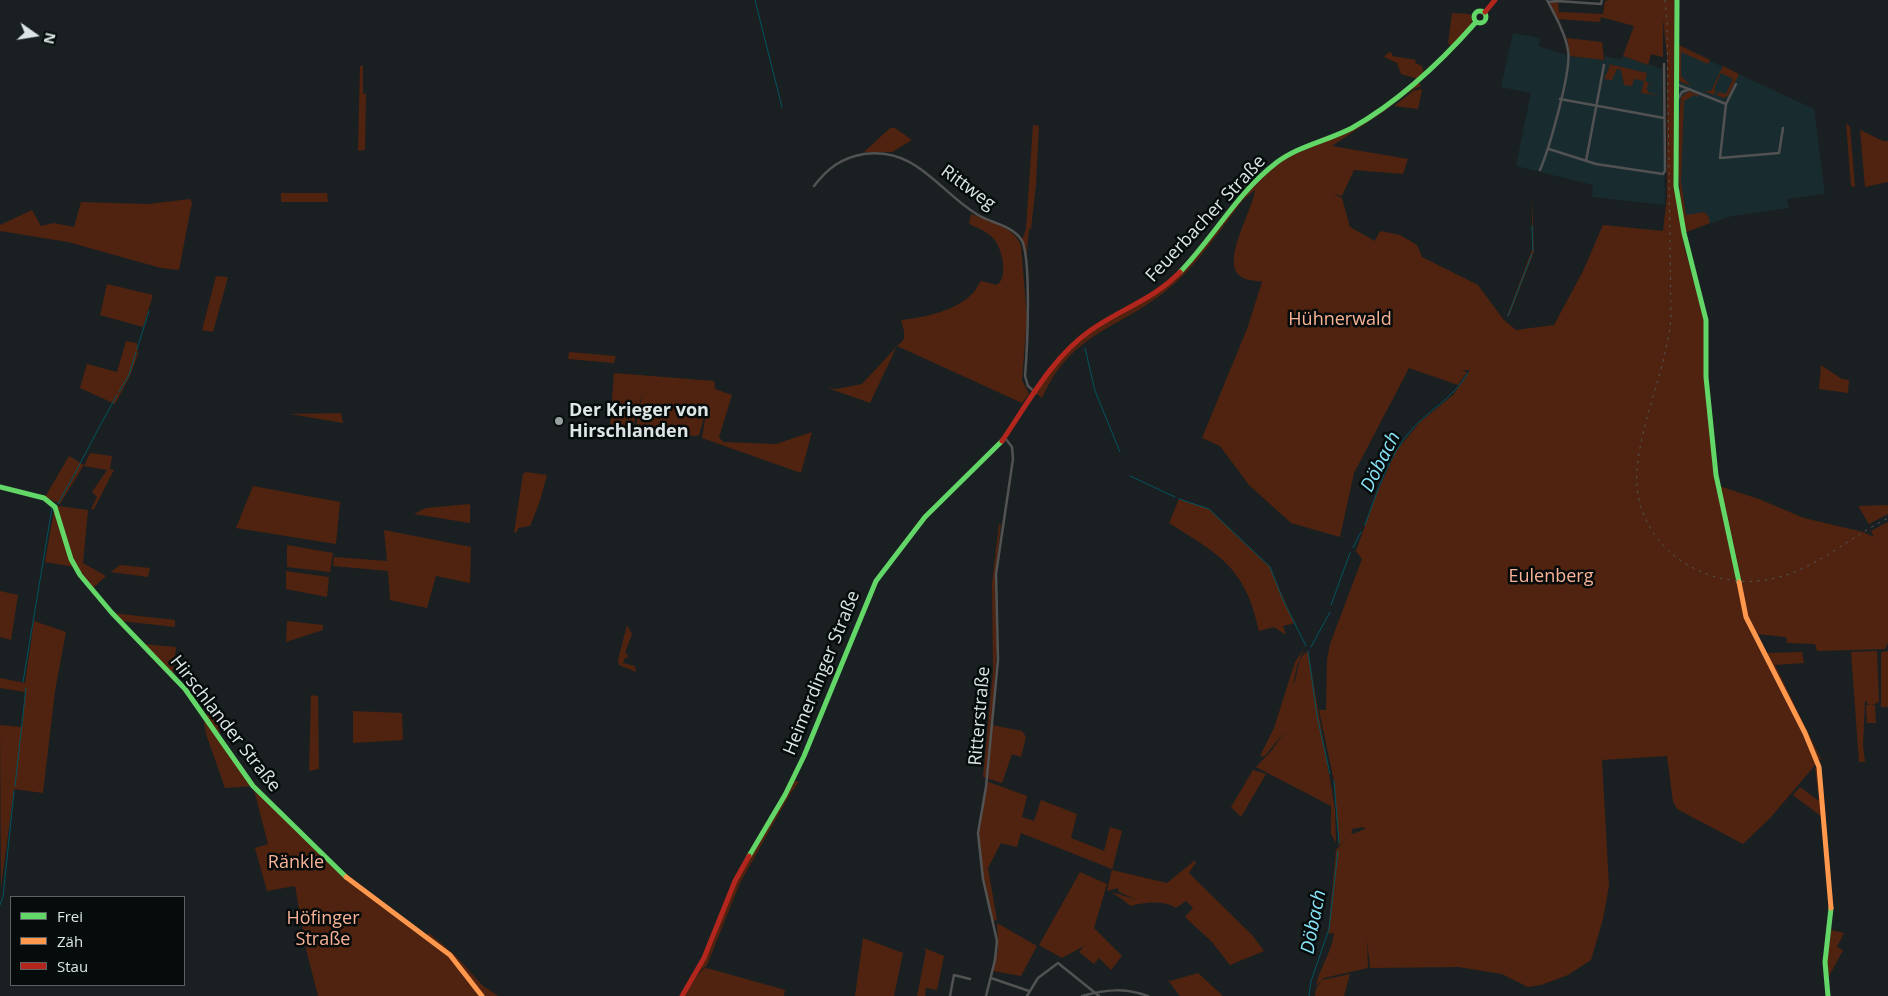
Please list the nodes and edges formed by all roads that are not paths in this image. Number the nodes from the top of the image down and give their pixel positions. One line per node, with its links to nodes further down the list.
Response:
1 (1495, 0): 7 (main road)
2 (1557, 0): 5 (street); 6 (street)
3 (1602, 0): 6 (street)
4 (1677, 0): 12 (main road)
5 (1548, 1): 15 (street)
6 (1581, 1)
7 (1485, 12): 8 (main road); 8 (main road)
8 (1476, 22): 25 (main road, Feuerbacher Straße)
9 (1664, 64): 19 (street)
10 (1604, 65): 18 (street)
11 (1736, 84): 17 (street)
12 (1676, 85): 13 (street); 14 (street); 16 (main road)
13 (1692, 89): 14 (street); 17 (street)
14 (1684, 90): 16 (street)
15 (1560, 99): 18 (street); 21 (street)
16 (1677, 101): 40 (main road)
17 (1726, 104): 20 (street)
18 (1596, 106): 19 (street); 22 (street)
19 (1664, 118): 22 (street)
20 (1783, 128)
21 (1549, 149): 22 (street); 23 (street)
22 (1586, 161)
23 (1540, 170)
24 (814, 186): 25 (street, Rittweg)
25 (1036, 393): 26 (main road, Heimerdinger Straße)
26 (1005, 438): 28 (street, Ritterstraße); 33 (main road, Heimerdinger Straße)
27 (0, 488): 32 (main road, Hirschlander Straße)
28 (990, 978): 30 (street); 35 (street, Ritterstraße)
29 (970, 979): 34 (street)
30 (1029, 991): 31 (street); 36 (street)
31 (1096, 992): 37 (street); 38 (street); 39 (street)
32 (479, 994)
33 (682, 996)
34 (950, 996)
35 (986, 996)
36 (1028, 996)
37 (1082, 996)
38 (1099, 996)
39 (1148, 996)
40 (1828, 996)

